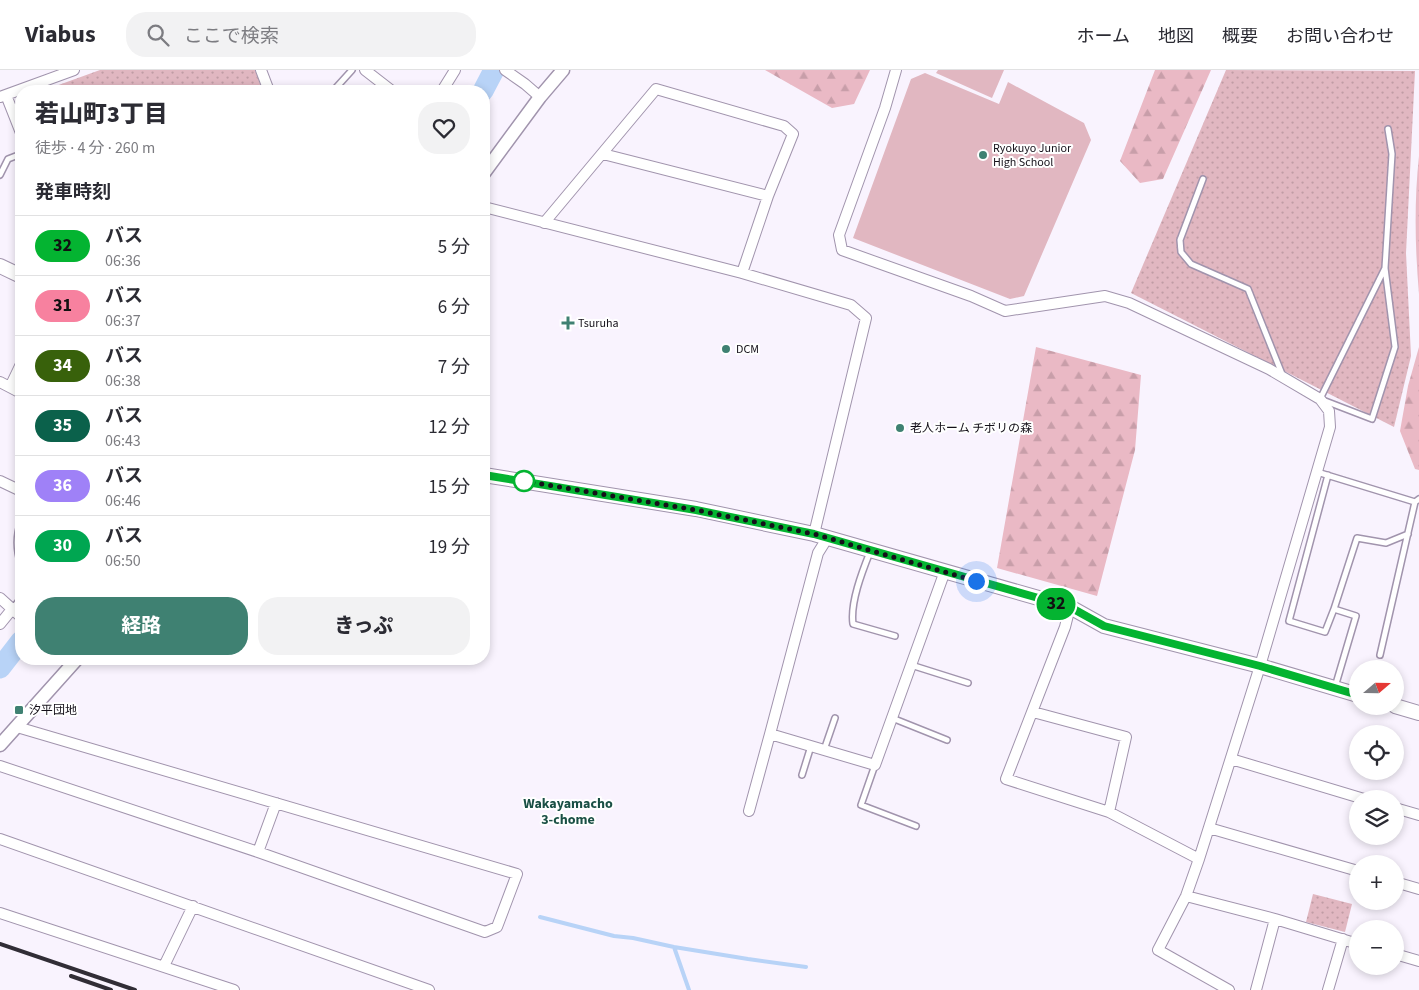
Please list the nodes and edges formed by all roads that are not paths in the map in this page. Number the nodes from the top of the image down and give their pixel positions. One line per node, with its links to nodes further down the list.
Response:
1 (74, 70): 9 (street)
2 (260, 70): 10 (street)
3 (352, 70): 11 (lane)
4 (365, 70): 12 (street)
5 (454, 70): 13 (street)
6 (505, 70): 16 (street)
7 (563, 70): 16 (street)
8 (896, 70): 32 (street)
9 (33, 85)
10 (266, 85)
11 (338, 85)
12 (384, 85)
13 (445, 85)
14 (15, 92): 15 (street)
15 (3, 96): 17 (street)
16 (540, 97): 21 (street)
17 (15, 121)
18 (1388, 129): 28 (lane)
19 (603, 154): 24 (street); 24 (street); 26 (street)
20 (15, 156): 22 (lane)
21 (490, 165)
22 (0, 175)
23 (1203, 180): 32 (lane)
24 (768, 196): 30 (street)
25 (490, 209): 26 (street)
26 (544, 223): 30 (street)
27 (0, 266): 29 (main road)
28 (1385, 268): 36 (lane); 36 (lane)
29 (15, 273)
30 (742, 273): 43 (street)
31 (15, 377): 34 (street)
32 (1283, 377): 36 (street)
33 (0, 382): 34 (street)
34 (10, 387): 35 (street)
35 (15, 389)
36 (1320, 399): 37 (street)
37 (1317, 472): 38 (lane); 59 (street)
38 (1328, 475): 42 (lane); 52 (lane)
39 (490, 476): 43 (main road)
40 (0, 481): 41 (street)
41 (15, 488)
42 (1417, 500): 44 (lane)
43 (814, 534): 45 (main road)
44 (1408, 534): 52 (lane); 56 (lane)
45 (828, 537): 46 (main road); 69 (street)
46 (871, 549): 47 (main road); 55 (lane)
47 (945, 571): 50 (main road); 58 (street)
48 (0, 598): 51 (street)
49 (15, 606): 51 (lane)
50 (1070, 607): 59 (main road); 64 (street)
51 (13, 608): 53 (street); 54 (street)
52 (1334, 609): 61 (lane)
53 (15, 610)
54 (0, 624)
55 (895, 636)
56 (1380, 656)
57 (69, 665): 68 (street)
58 (912, 665): 60 (lane); 67 (street)
59 (1260, 666): 61 (main road); 74 (street)
60 (968, 683)
61 (1335, 688): 62 (main road)
62 (1349, 692)
63 (1404, 708): 65 (main road)
64 (1033, 712): 82 (street); 82 (street)
65 (1419, 712)
66 (835, 718): 73 (lane)
67 (892, 718): 70 (lane); 75 (street)
68 (17, 727): 71 (street); 79 (street)
69 (770, 734): 72 (street); 80 (street)
70 (947, 740)
71 (0, 745)
72 (810, 746): 73 (street); 77 (lane)
73 (824, 750): 75 (street)
74 (1231, 759): 78 (street); 85 (street)
75 (875, 765): 84 (lane)
76 (0, 766): 87 (street)
77 (802, 775)
78 (1349, 794)
79 (276, 803): 87 (street); 87 (street)
80 (750, 811)
81 (1404, 811): 83 (street)
82 (1109, 812): 88 (street)
83 (1419, 815)
84 (916, 826)
85 (1209, 828): 88 (street); 89 (street)
86 (0, 839): 93 (street)
87 (258, 852)
88 (1199, 859): 92 (street)
89 (1349, 868)
90 (1404, 885): 91 (street)
91 (1419, 889)
92 (1186, 896): 95 (street); 103 (street)
93 (193, 906): 100 (street); 102 (street)
94 (0, 913): 100 (street)
95 (1275, 919): 96 (street); 104 (street)
96 (1343, 939): 97 (street); 105 (street)
97 (1349, 941)
98 (1404, 957): 99 (street)
99 (1419, 961)
100 (164, 966): 101 (street)
101 (234, 990)
102 (429, 990)
103 (1229, 990)
104 (1256, 990)
105 (1328, 990)

